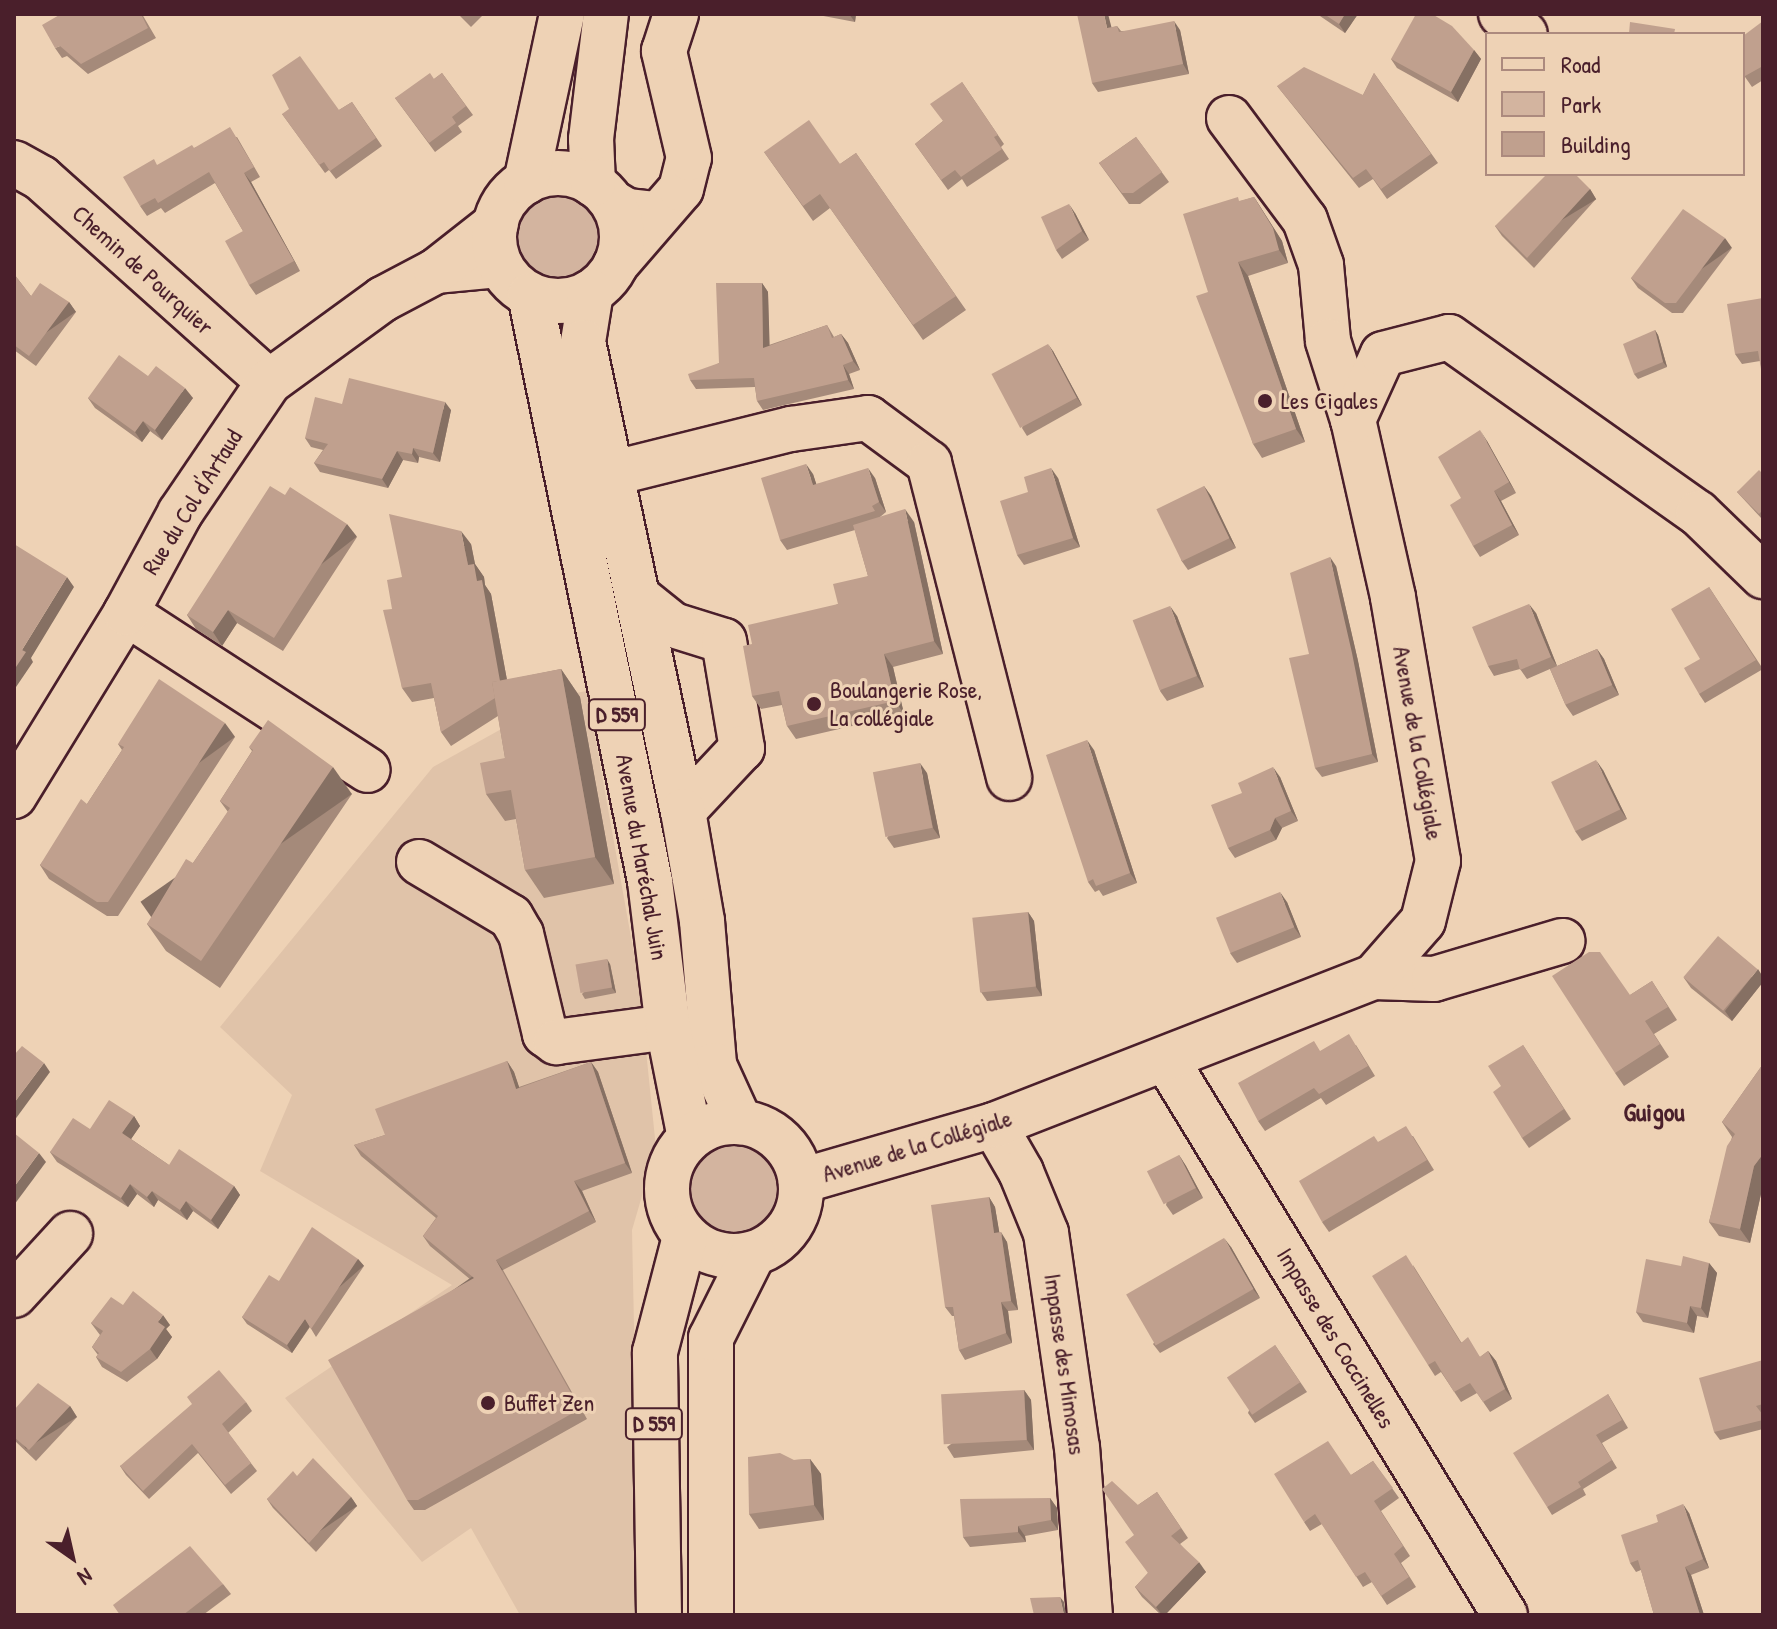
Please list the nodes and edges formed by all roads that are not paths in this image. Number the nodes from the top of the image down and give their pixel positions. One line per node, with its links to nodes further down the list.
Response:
1 (562, 14): 8 (street)
2 (606, 14): 9 (street)
3 (676, 14): 10 (street)
4 (1501, 14): 5 (street)
5 (1523, 32)
6 (1229, 118): 14 (street, Avenue de la Collégiale)
7 (14, 163): 13 (street, Chemin de Pourquier)
8 (526, 182): 9 (street); 11 (street)
9 (602, 193): 10 (street); 12 (street)
10 (656, 214): 12 (street)
11 (509, 261): 12 (street); 13 (street, Rue du Col d'Artaud); 26 (street, Avenue du Maréchal Juin / D 559)
12 (603, 278): 15 (street, Avenue du Maréchal Juin / D 559)
13 (269, 382): 18 (street, Rue du Col d'Artaud)
14 (1353, 420): 16 (street); 25 (street, Avenue de la Collégiale)
15 (610, 474): 17 (street, Avenue du Maréchal Juin / D 559); 20 (street)
16 (1763, 576)
17 (637, 596): 22 (street, Avenue du Maréchal Juin / D 559); 22 (street)
18 (126, 613): 19 (street); 21 (street, Rue du Col d'Artaud)
19 (368, 770)
20 (1009, 778)
21 (14, 796)
22 (683, 811): 28 (street, Avenue du Maréchal Juin / D 559)
23 (419, 862): 26 (street)
24 (1562, 941): 25 (street)
25 (1374, 977): 27 (street, Avenue de la Collégiale)
26 (668, 1027): 30 (street, Avenue du Maréchal Juin / D 559)
27 (1167, 1061): 29 (street, Avenue de la Collégiale); 39 (street, Impasse des Coccinelles)
28 (740, 1122): 30 (street); 31 (street)
29 (994, 1125): 31 (street, Avenue de la Collégiale); 38 (street, Impasse des Mimosas)
30 (690, 1138): 33 (street)
31 (801, 1181): 34 (street)
32 (70, 1234): 35 (street)
33 (685, 1237): 34 (street); 36 (street, D 559)
34 (753, 1254): 37 (street, D 559)
35 (14, 1295)
36 (659, 1615)
37 (711, 1615)
38 (1090, 1615)
39 (1505, 1615)

